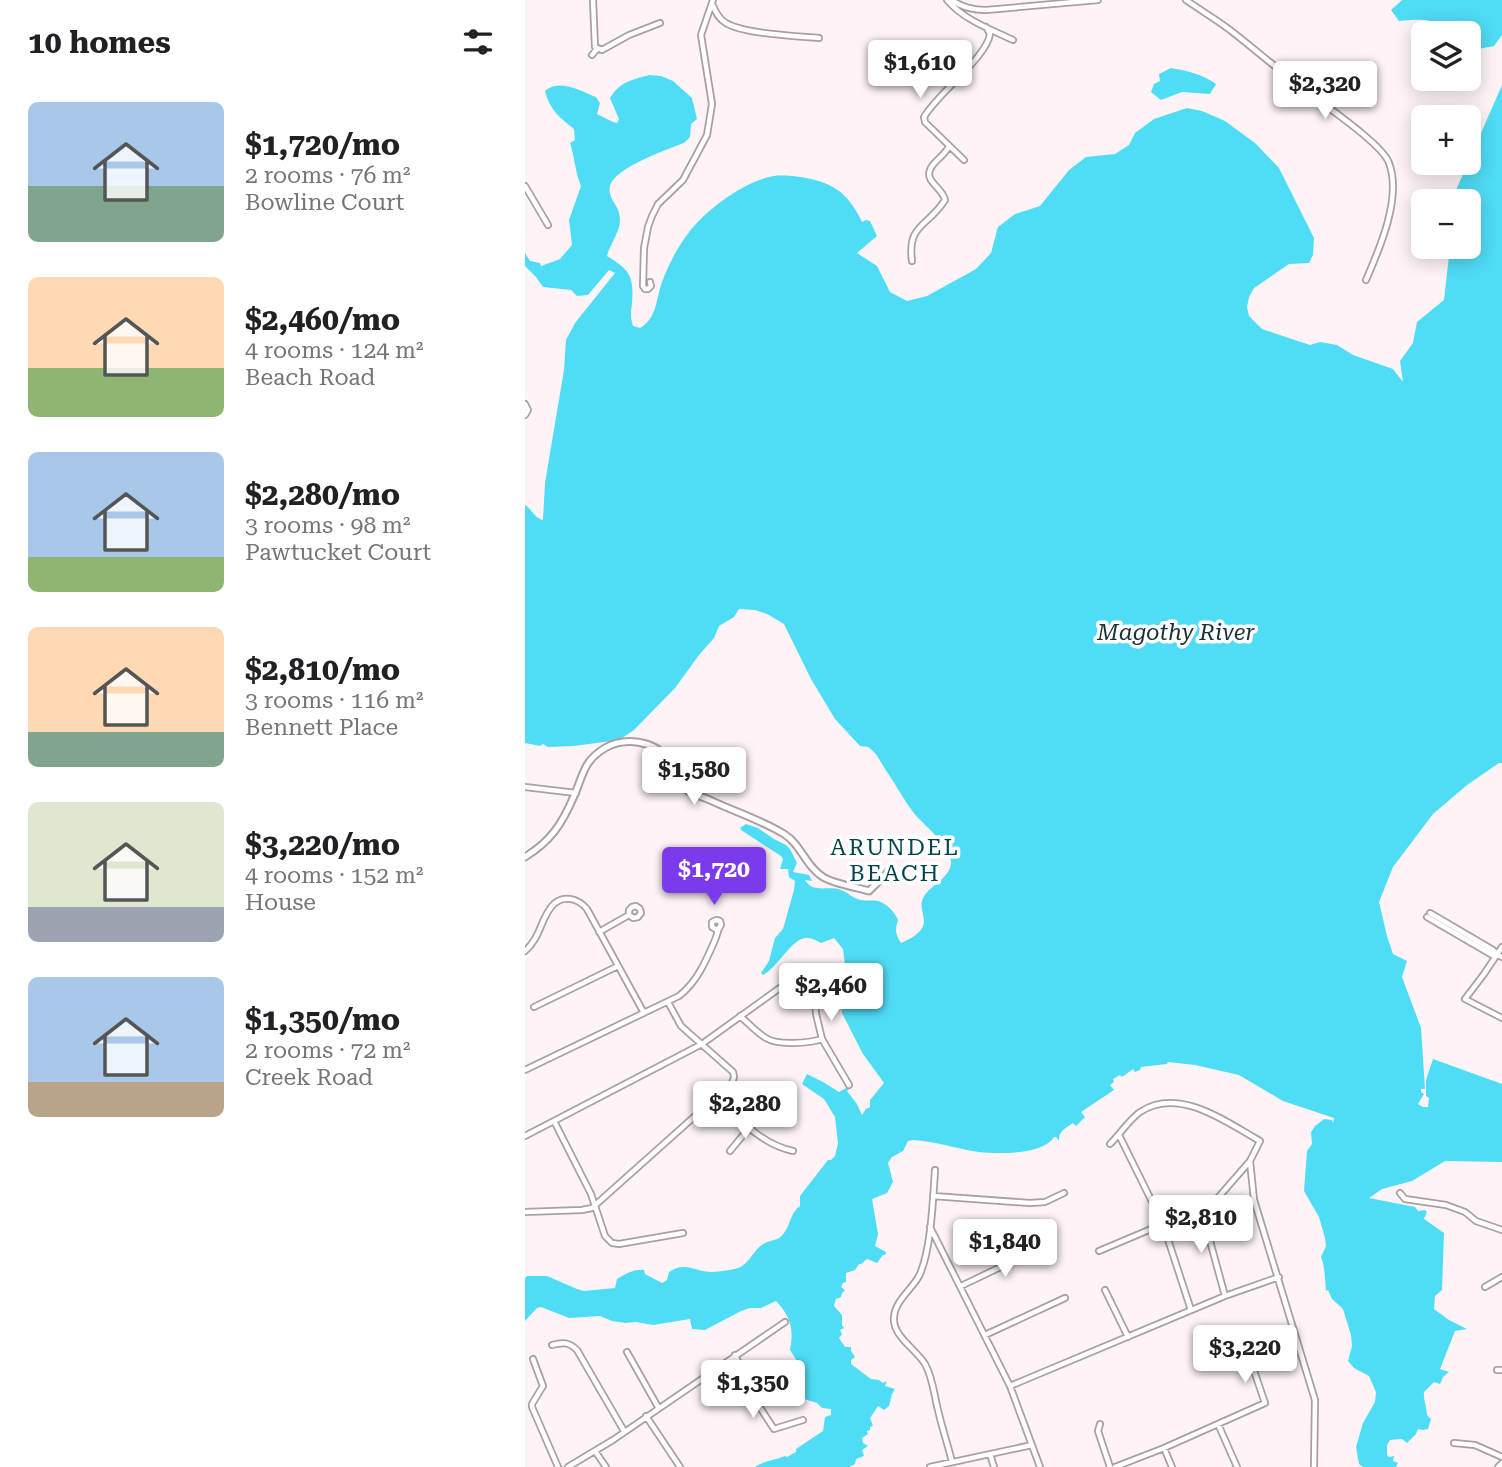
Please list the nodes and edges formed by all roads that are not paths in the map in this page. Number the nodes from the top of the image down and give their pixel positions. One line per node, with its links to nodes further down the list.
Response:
1 (593, 0): 10 (street)
2 (949, 0): 3 (street); 7 (street)
3 (1098, 0)
4 (1186, 0): 17 (street)
5 (713, 2): 8 (street); 18 (street)
6 (660, 23): 10 (street)
7 (986, 27): 9 (street); 12 (street)
8 (819, 38)
9 (1013, 40)
10 (597, 49): 11 (street)
11 (592, 55)
12 (949, 146): 13 (street); 16 (street)
13 (964, 160)
14 (525, 186): 15 (street)
15 (548, 225)
16 (912, 261)
17 (1366, 280)
18 (650, 282)
19 (525, 404): 20 (street)
20 (525, 415)
21 (525, 786): 22 (street)
22 (576, 793): 23 (street); 24 (street)
23 (525, 857)
24 (890, 870)
25 (629, 915): 28 (street)
26 (1428, 915): 31 (street)
27 (717, 930): 33 (street)
28 (599, 932): 30 (street); 32 (street)
29 (1502, 947): 31 (street)
30 (525, 951)
31 (1500, 956): 37 (street)
32 (618, 966): 34 (street); 35 (street)
33 (668, 1002): 35 (street); 39 (street)
34 (534, 1007)
35 (644, 1013): 40 (street)
36 (740, 1016): 38 (street); 38 (street); 39 (street)
37 (1502, 1018)
38 (822, 1039): 41 (street)
39 (702, 1044): 42 (street); 43 (street)
40 (525, 1070)
41 (849, 1085)
42 (717, 1096): 44 (street); 55 (street)
43 (554, 1121): 46 (street); 55 (street)
44 (749, 1128): 48 (street); 49 (street)
45 (1119, 1135): 47 (street); 50 (street); 58 (street)
46 (525, 1136)
47 (1110, 1144)
48 (793, 1151)
49 (730, 1152)
50 (1250, 1161): 56 (street); 64 (street)
51 (935, 1171): 54 (street)
52 (1064, 1193): 54 (street)
53 (1400, 1194): 60 (street)
54 (933, 1196): 59 (street)
55 (596, 1205): 57 (street); 61 (street)
56 (1201, 1208): 58 (street); 69 (street)
57 (525, 1212)
58 (1163, 1224): 63 (street); 71 (street)
59 (930, 1226): 66 (street); 93 (street)
60 (1502, 1230)
61 (683, 1233)
62 (1038, 1249): 66 (street)
63 (1099, 1251)
64 (1279, 1277): 69 (street); 106 (street)
65 (1502, 1277): 67 (street)
66 (961, 1286): 73 (street)
67 (1485, 1287)
68 (1105, 1290): 74 (street)
69 (1225, 1296): 71 (street)
70 (1065, 1298): 73 (street)
71 (1191, 1311): 74 (street)
72 (785, 1322): 78 (street)
73 (985, 1335): 80 (street)
74 (1128, 1337): 80 (street)
75 (552, 1345): 86 (street)
76 (627, 1352): 81 (street)
77 (1243, 1354): 85 (street)
78 (735, 1356): 81 (street); 83 (street)
79 (533, 1359): 95 (street)
80 (1010, 1386): 88 (street)
81 (658, 1407): 82 (street)
82 (646, 1416): 86 (street); 98 (street)
83 (803, 1420)
84 (1100, 1424): 102 (street)
85 (1218, 1424): 89 (street); 105 (street)
86 (624, 1431): 90 (street)
87 (1454, 1443): 92 (street)
88 (1032, 1445): 91 (street); 101 (street)
89 (1164, 1448): 103 (street); 104 (street)
90 (596, 1451): 96 (street); 97 (street)
91 (990, 1454): 93 (street); 100 (street)
92 (1502, 1457)
93 (953, 1462): 99 (street)
94 (1502, 1463): 107 (street)
95 (558, 1467)
96 (568, 1467)
97 (606, 1467)
98 (680, 1467)
99 (930, 1467)
100 (994, 1467)
101 (1040, 1467)
102 (1110, 1467)
103 (1115, 1467)
104 (1172, 1467)
105 (1237, 1467)
106 (1314, 1467)
107 (1498, 1467)

